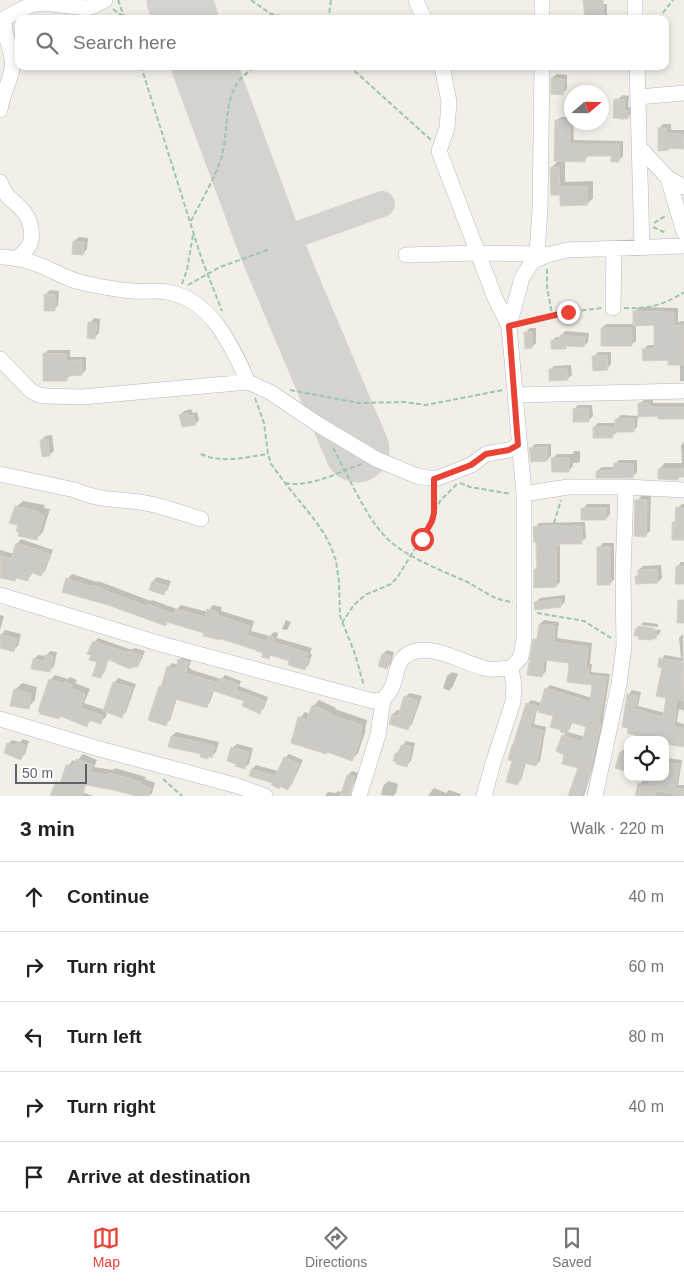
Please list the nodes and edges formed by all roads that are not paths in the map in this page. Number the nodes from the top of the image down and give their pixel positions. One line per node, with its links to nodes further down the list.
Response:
1 (416, 0): 6 (street)
2 (542, 0): 7 (street)
3 (635, 0): 8 (street)
4 (109, 2): 5 (street)
5 (2, 11): 14 (street)
6 (422, 15)
7 (542, 15)
8 (635, 15)
9 (443, 70): 23 (street)
10 (542, 70): 24 (street)
11 (637, 70): 13 (street)
12 (684, 93): 13 (street)
13 (638, 97): 15 (street)
14 (0, 110)
15 (639, 147): 16 (street); 21 (street)
16 (668, 178): 18 (street); 19 (street)
17 (0, 182): 27 (street)
18 (684, 187)
19 (678, 234)
20 (684, 246): 21 (street)
21 (642, 248): 22 (street)
22 (614, 249): 24 (street); 28 (street)
23 (478, 253): 24 (street); 25 (street); 29 (street)
24 (542, 254): 29 (street)
25 (406, 255)
26 (0, 257): 27 (street)
27 (18, 258): 31 (street)
28 (613, 308)
29 (509, 326): 32 (street)
30 (0, 359): 31 (street)
31 (248, 382): 34 (street)
32 (515, 391): 33 (street); 34 (street)
33 (684, 391)
34 (518, 445): 38 (street)
35 (0, 474): 39 (street)
36 (626, 487): 37 (street); 38 (street); 47 (street)
37 (684, 490)
38 (524, 494): 41 (street)
39 (201, 518)
40 (0, 595): 42 (street)
41 (511, 668): 42 (street); 46 (street)
42 (383, 700): 45 (street)
43 (0, 719): 44 (street)
44 (265, 796)
45 (359, 796)
46 (484, 796)
47 (595, 796)

